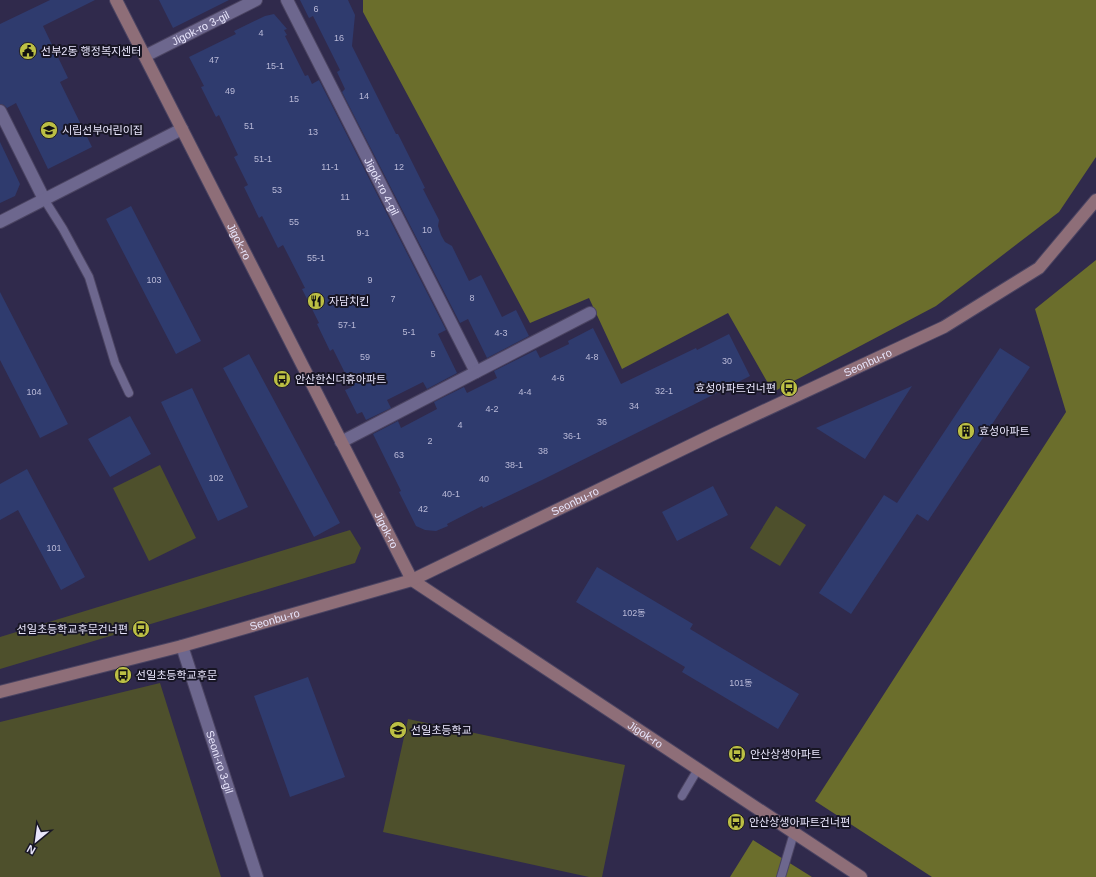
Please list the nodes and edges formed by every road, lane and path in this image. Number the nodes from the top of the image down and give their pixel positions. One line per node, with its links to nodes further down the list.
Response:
1 (116, 0): 4 (main road, Jigok-ro)
2 (256, 0): 4 (street, Jigok-ro 3-gil)
3 (287, 0): 11 (street, Jigok-ro 4-gil)
4 (145, 56): 6 (main road, Jigok-ro)
5 (0, 111): 7 (street)
6 (182, 129): 7 (street); 13 (main road, Jigok-ro)
7 (44, 200): 9 (street); 12 (lane)
8 (1096, 200): 14 (main road, Seonbu-ro)
9 (0, 222)
10 (590, 313): 11 (street)
11 (476, 372): 13 (street)
12 (129, 393)
13 (341, 442): 14 (main road, Jigok-ro)
14 (412, 580): 15 (main road, Seonbu-ro); 17 (main road, Jigok-ro)
15 (182, 646): 16 (main road, Seonbu-ro); 20 (street, Seoni-ro 3-gil)
16 (0, 692)
17 (698, 769): 18 (lane); 19 (main road, Jigok-ro)
18 (682, 796)
19 (794, 832): 21 (lane); 22 (main road, Jigok-ro)
20 (258, 869)
21 (781, 877)
22 (861, 877)

